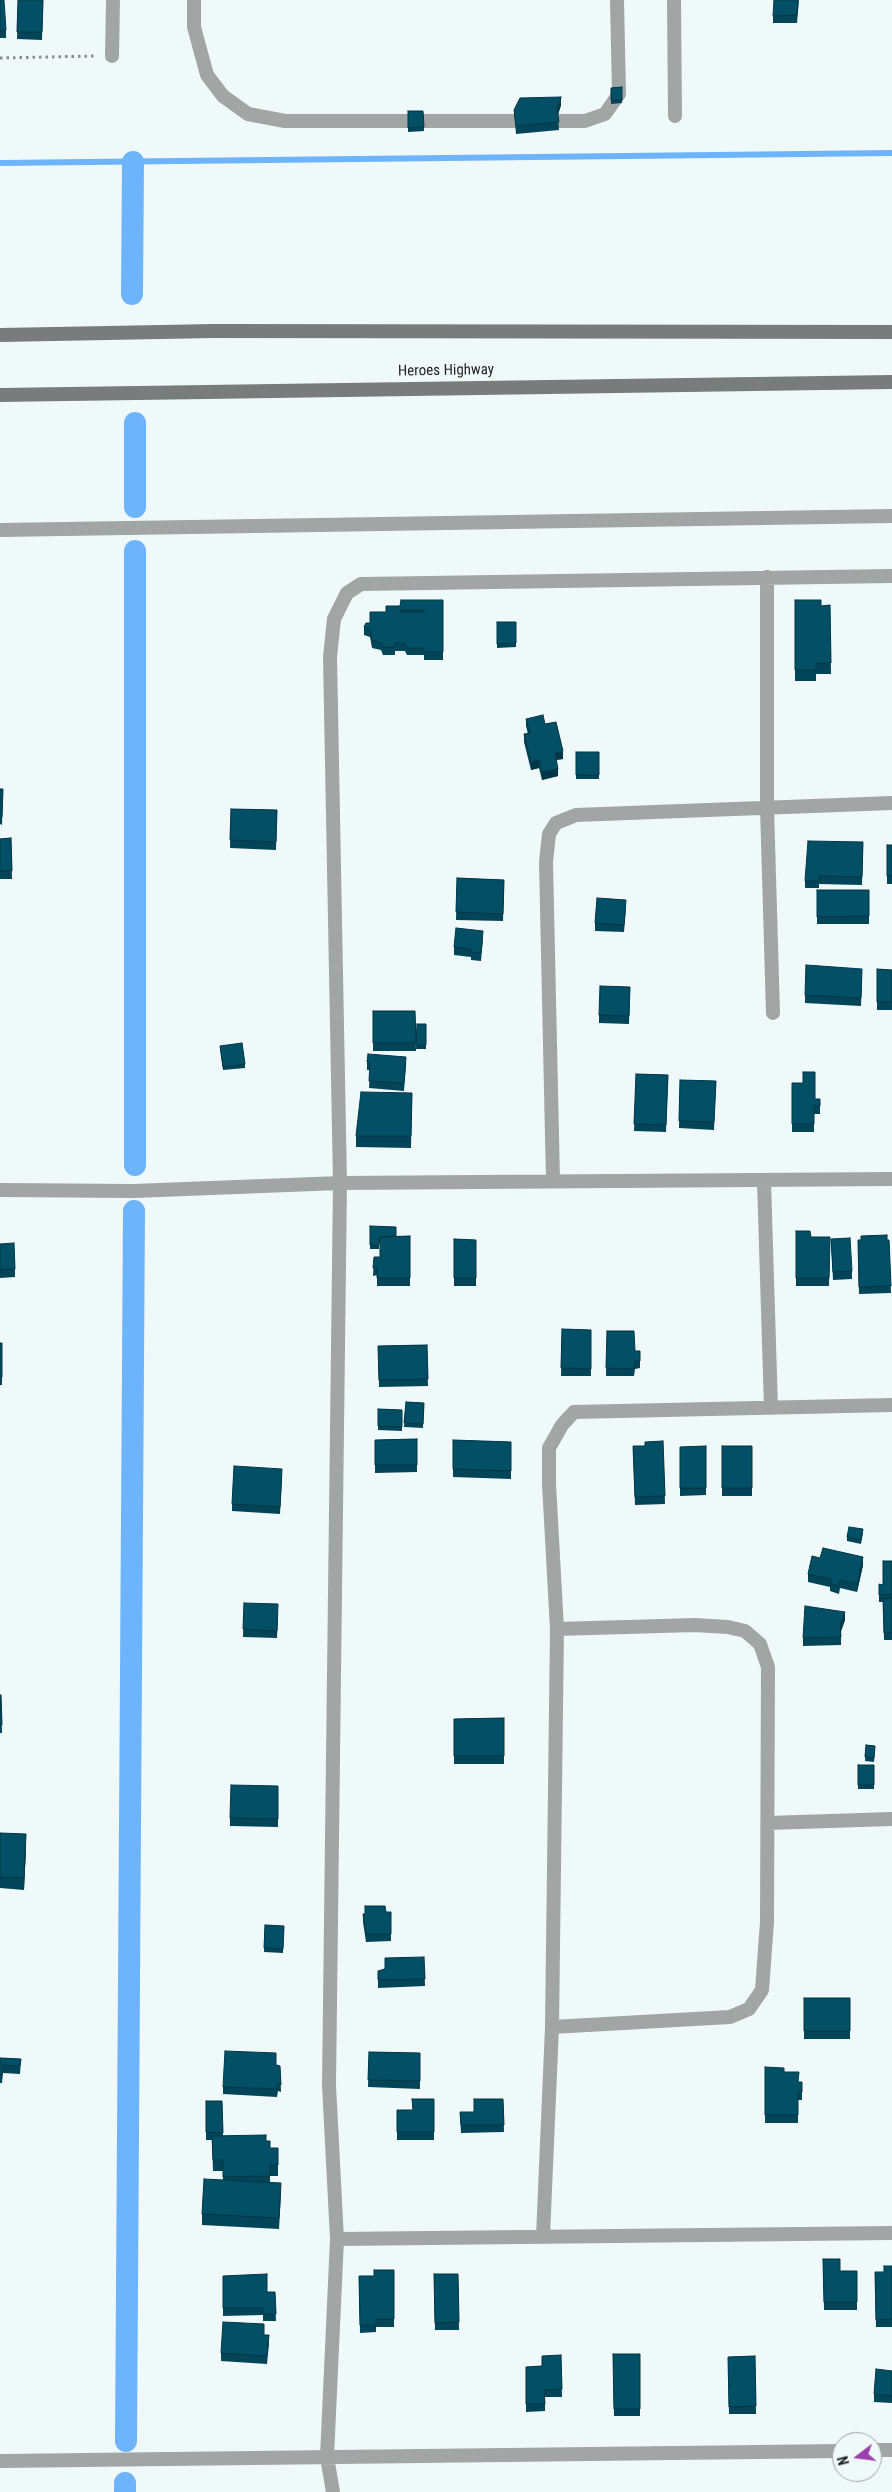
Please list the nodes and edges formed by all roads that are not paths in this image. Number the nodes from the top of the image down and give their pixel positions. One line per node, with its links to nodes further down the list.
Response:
1 (112, 0): 5 (street)
2 (194, 0): 3 (street)
3 (617, 0)
4 (674, 0): 6 (street)
5 (112, 56)
6 (675, 116)
7 (892, 332): 8 (main road)
8 (0, 335)
9 (892, 382): 10 (main road, Heroes Highway)
10 (0, 395)
11 (892, 516): 12 (street)
12 (0, 530)
13 (892, 576): 14 (street)
14 (767, 578): 16 (street); 21 (street)
15 (892, 802): 16 (street)
16 (766, 807): 17 (street); 19 (street)
17 (773, 1013)
18 (892, 1179): 20 (street)
19 (553, 1181): 20 (street); 21 (street)
20 (764, 1181): 24 (street)
21 (340, 1183): 22 (street); 31 (street)
22 (0, 1190)
23 (892, 1405): 24 (street)
24 (770, 1408): 25 (street)
25 (557, 1629): 27 (street); 28 (street)
26 (892, 1819): 27 (street)
27 (768, 1823): 28 (street)
28 (552, 2027): 30 (street)
29 (892, 2233): 30 (street)
30 (543, 2236): 31 (street)
31 (337, 2239): 33 (street)
32 (832, 2451): 33 (street)
33 (327, 2457): 34 (street); 35 (street)
34 (0, 2460)
35 (333, 2492)

